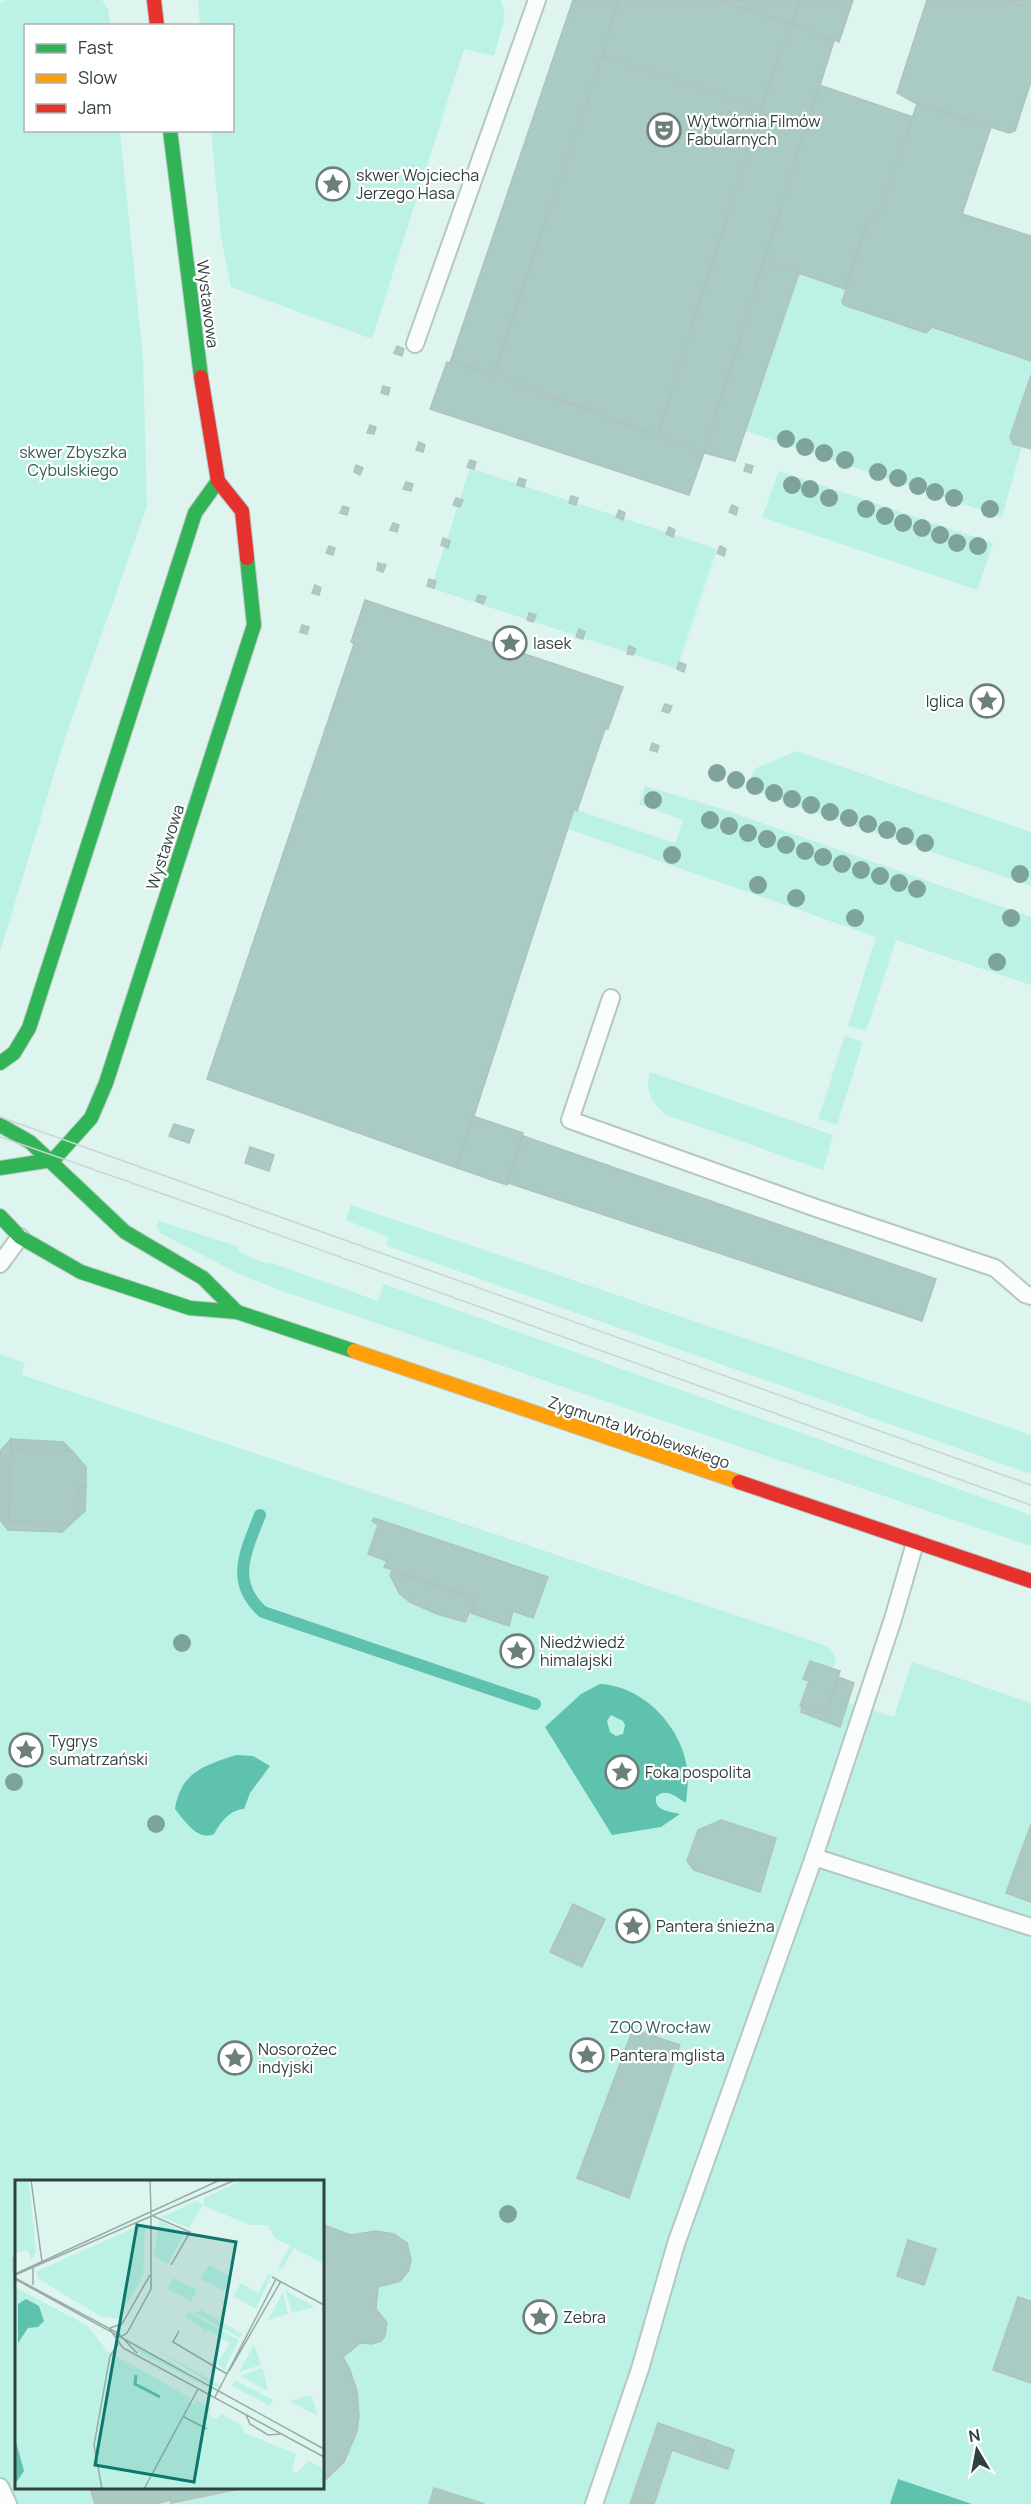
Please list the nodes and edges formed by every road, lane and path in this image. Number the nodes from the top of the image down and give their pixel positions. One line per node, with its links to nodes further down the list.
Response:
1 (154, 0): 3 (main road)
2 (537, 0): 5 (lane)
3 (157, 24)
4 (170, 132): 6 (main road, Wystawowa)
5 (415, 344)
6 (218, 481): 8 (main road); 10 (main road, Wystawowa)
7 (611, 998): 15 (lane)
8 (0, 1063)
9 (0, 1125): 10 (main road, Zygmunta Wróblewskiego)
10 (52, 1161): 11 (main road); 16 (main road, Zygmunta Wróblewskiego)
11 (0, 1168)
12 (0, 1216): 13 (main road, Zygmunta Wróblewskiego)
13 (21, 1237): 14 (lane); 16 (main road, Zygmunta Wróblewskiego)
14 (0, 1264)
15 (1031, 1296)
16 (237, 1312): 17 (main road, Zygmunta Wróblewskiego)
17 (915, 1543): 18 (main road, Zygmunta Wróblewskiego); 19 (lane)
18 (1031, 1581)
19 (814, 1857): 20 (lane); 23 (lane)
20 (1031, 1927)
21 (0, 2487): 22 (lane)
22 (8, 2504)
23 (594, 2504)

